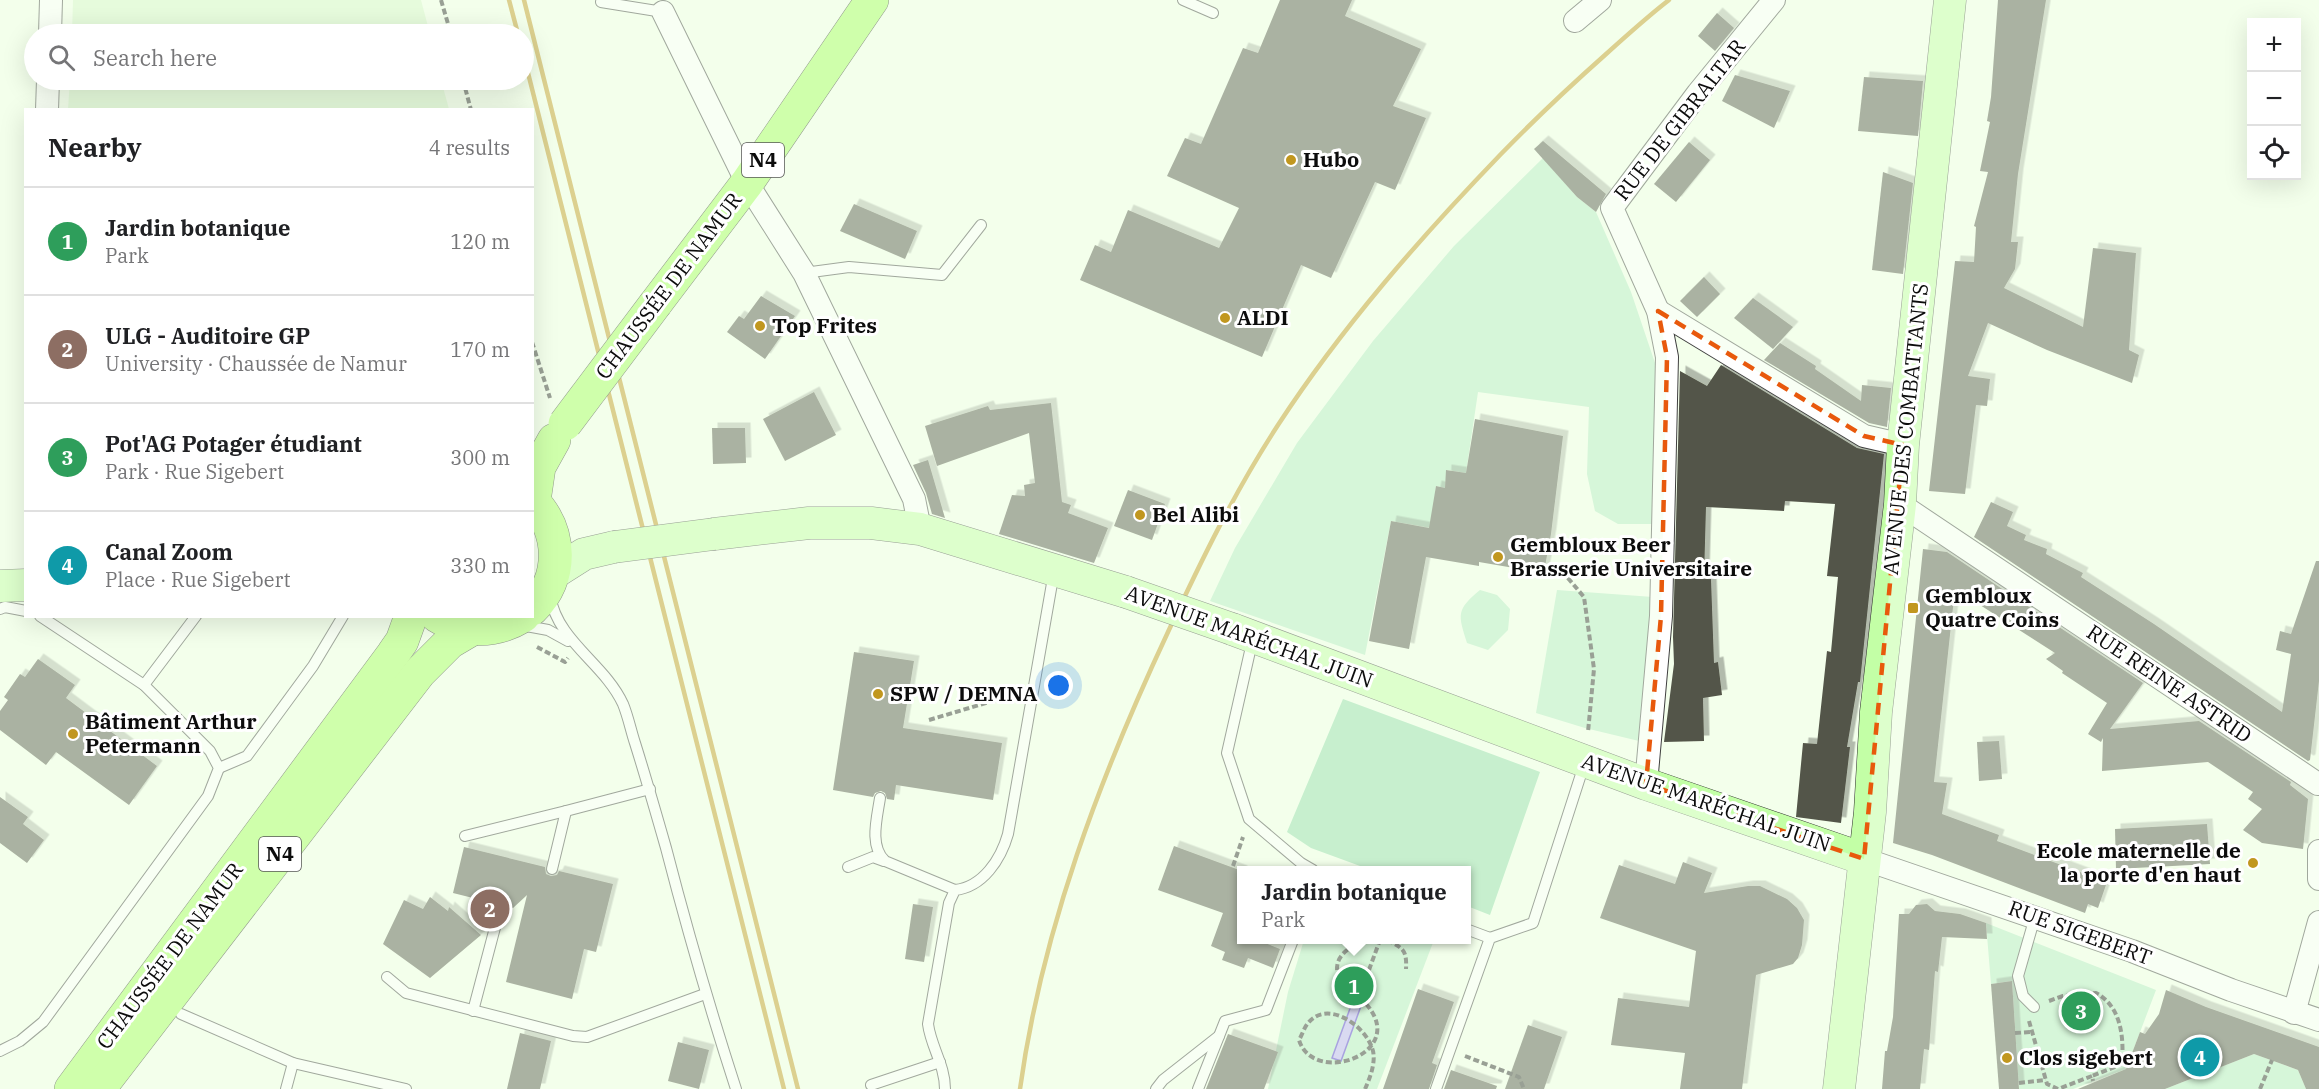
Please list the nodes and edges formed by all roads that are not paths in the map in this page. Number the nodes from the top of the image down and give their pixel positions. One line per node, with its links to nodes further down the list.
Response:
1 (51, 0): 11 (street)
2 (1183, 0): 9 (lane)
3 (1600, 0): 10 (street)
4 (1774, 0): 17 (street, RUE DE GIBRALTAR)
5 (1950, 0): 19 (street, AVENUE DES COMBATTANTS)
6 (601, 2): 8 (lane)
7 (870, 4): 14 (main road, CHAUSSÉE DE NAMUR / N4)
8 (663, 12): 14 (street)
9 (1213, 14)
10 (1575, 21)
11 (50, 24)
12 (48, 90): 13 (street)
13 (47, 108)
14 (747, 183): 16 (street); 18 (main road, CHAUSSÉE DE NAMUR / N4, bridge)
15 (981, 225): 16 (lane)
16 (804, 273): 24 (street)
17 (1658, 311): 19 (street); 46 (street, RUE DE GIBRALTAR)
18 (551, 432): 20 (main road, CHAUSSÉE DE NAMUR / N4)
19 (1903, 445): 22 (street, AVENUE DES COMBATTANTS)
20 (534, 495)
21 (534, 502): 23 (main road, N4)
22 (1900, 504): 45 (street, RUE REINE ASTRID); 52 (street, AVENUE DES COMBATTANTS)
23 (552, 530): 25 (street, AVENUE MARÉCHAL JUIN); 29 (main road, N4)
24 (920, 530): 25 (street, AVENUE MARÉCHAL JUIN, bridge); 26 (street, AVENUE MARÉCHAL JUIN)
25 (614, 547): 29 (street, AVENUE MARÉCHAL JUIN)
26 (1055, 569): 40 (street, AVENUE MARÉCHAL JUIN, bridge); 58 (lane)
27 (24, 585): 28 (street)
28 (0, 586)
29 (534, 602): 41 (lane)
30 (0, 609): 31 (lane)
31 (24, 611)
32 (43, 618): 42 (lane)
33 (194, 618): 42 (lane)
34 (342, 618): 44 (lane)
35 (410, 618): 77 (main road, CHAUSSÉE DE NAMUR / N4)
36 (440, 618): 39 (main road, N4)
37 (507, 618): 39 (main road, N4)
38 (533, 618): 41 (lane)
39 (472, 629): 78 (main road, CHAUSSÉE DE NAMUR / N4)
40 (1243, 633): 43 (street, AVENUE MARÉCHAL JUIN); 54 (lane)
41 (578, 648): 47 (lane)
42 (144, 685): 44 (lane)
43 (1585, 761): 46 (street, AVENUE MARÉCHAL JUIN); 63 (lane)
44 (219, 768): 73 (lane)
45 (2318, 783)
46 (1646, 784): 52 (street, AVENUE MARÉCHAL JUIN)
47 (650, 789): 49 (lane); 66 (lane)
48 (880, 798): 53 (lane)
49 (566, 811): 50 (lane); 56 (lane)
50 (465, 836)
51 (2319, 851): 57 (street)
52 (1864, 859): 59 (street, RUE SIGEBERT); 86 (street, AVENUE DES COMBATTANTS)
53 (885, 861): 55 (lane); 58 (lane)
54 (1306, 866)
55 (848, 867)
56 (552, 869)
57 (2319, 879)
58 (955, 890): 74 (lane)
59 (2035, 917): 67 (lane); 69 (street, RUE SIGEBERT)
60 (496, 920): 68 (lane)
61 (2319, 922): 69 (street)
62 (1471, 931): 63 (lane)
63 (1490, 938): 85 (lane)
64 (1291, 944): 72 (lane)
65 (387, 977): 68 (lane)
66 (705, 994): 68 (lane); 81 (lane)
67 (2034, 1007)
68 (473, 1011)
69 (2294, 1013): 71 (street, RUE SIGEBERT)
70 (181, 1014): 75 (lane)
71 (2319, 1020)
72 (1219, 1035): 83 (lane); 84 (lane)
73 (0, 1051)
74 (940, 1062): 76 (lane); 82 (lane)
75 (293, 1063): 79 (lane); 80 (lane)
76 (871, 1085)
77 (71, 1089)
78 (99, 1089)
79 (286, 1089)
80 (403, 1089)
81 (736, 1089)
82 (945, 1089)
83 (1156, 1089)
84 (1198, 1089)
85 (1436, 1089)
86 (1839, 1089)

